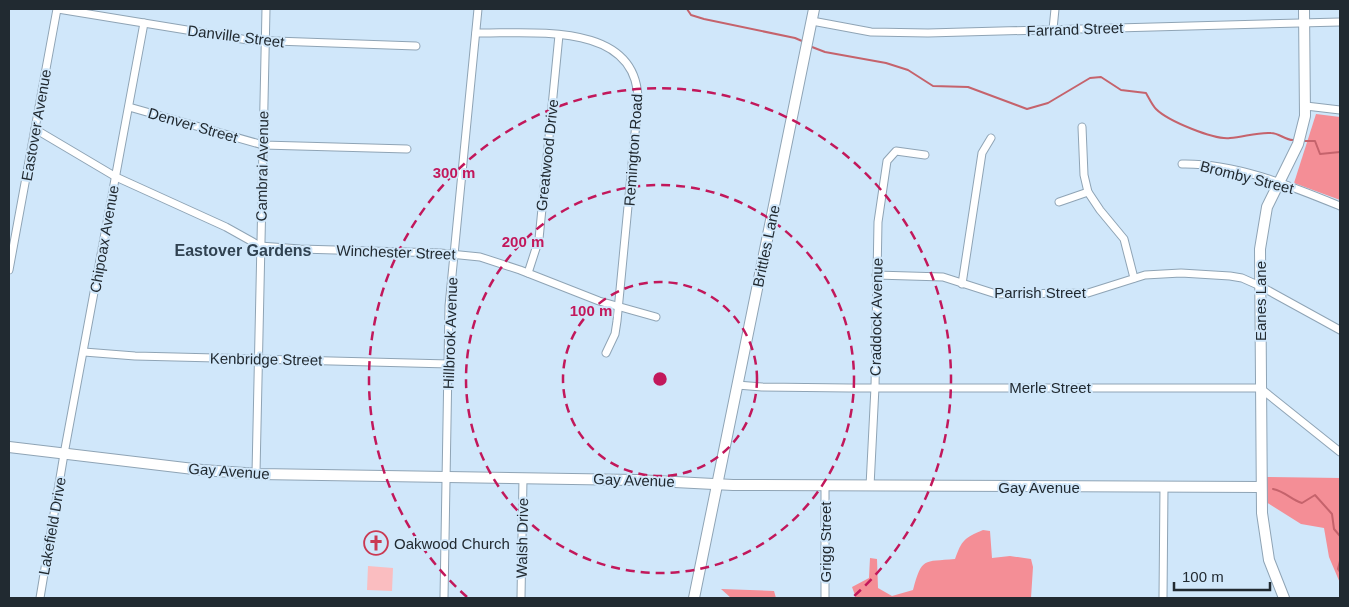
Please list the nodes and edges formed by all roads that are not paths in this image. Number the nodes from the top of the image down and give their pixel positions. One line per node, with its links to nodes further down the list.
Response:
1 (58, 9): 9 (street, Danville Street); 20 (street, Eastover Avenue)
2 (266, 9): 14 (street, Cambrai Avenue)
3 (478, 9): 12 (street, Hillbrook Avenue)
4 (814, 9): 7 (street, Brittles Lane)
5 (1055, 9): 11 (street)
6 (1304, 9): 10 (street, Eanes Lane)
7 (812, 21): 11 (street, Farrand Street); 46 (street, Brittles Lane)
8 (1340, 22): 10 (street, Farrand Street)
9 (144, 23): 14 (street, Danville Street); 17 (street, Chipoax Avenue)
10 (1304, 23): 11 (street, Farrand Street); 16 (street, Eanes Lane)
11 (1054, 29)
12 (476, 33): 13 (street, Remington Road); 32 (street, Hillbrook Avenue)
13 (559, 35): 34 (street, Greatwood Drive); 39 (street, Remington Road)
14 (266, 42): 15 (street, Danville Street); 22 (street, Cambrai Avenue)
15 (416, 46)
16 (1306, 106): 18 (street); 27 (street, Eanes Lane)
17 (129, 107): 22 (street, Denver Street); 26 (street, Chipoax Avenue)
18 (1340, 110)
19 (1082, 127): 28 (street)
20 (35, 129): 26 (street, Winchester Street); 33 (street, Eastover Avenue)
21 (991, 138): 37 (street)
22 (263, 145): 23 (street, Denver Street); 31 (street, Cambrai Avenue)
23 (407, 149)
24 (925, 155): 35 (street, Craddock Avenue)
25 (1182, 164): 27 (street, Bromby Street)
26 (116, 178): 31 (street, Winchester Street); 42 (street, Chipoax Avenue)
27 (1279, 182): 30 (street, Bromby Street); 38 (street, Eanes Lane)
28 (1088, 192): 29 (street); 36 (street)
29 (1059, 202)
30 (1340, 206)
31 (260, 246): 32 (street, Winchester Street); 44 (street, Cambrai Avenue)
32 (454, 254): 34 (street, Winchester Street); 45 (street, Hillbrook Avenue)
33 (9, 270)
34 (528, 273): 39 (street, Winchester Street)
35 (876, 275): 37 (street, Parrish Street); 47 (street, Craddock Avenue)
36 (1134, 278): 37 (street, Parrish Street); 38 (street, Parrish Street)
37 (962, 284)
38 (1260, 286): 41 (street, Parrish Street); 48 (street, Eanes Lane)
39 (618, 308): 40 (street, Winchester Street); 43 (street, Remington Road)
40 (656, 317)
41 (1340, 330)
42 (84, 352): 44 (street, Kenbridge Street); 51 (street, Chipoax Avenue)
43 (606, 353)
44 (258, 359): 45 (street, Kenbridge Street); 52 (street, Cambrai Avenue)
45 (449, 364): 53 (street, Hillbrook Avenue)
46 (737, 385): 47 (street, Merle Street); 55 (street, Brittles Lane)
47 (875, 387): 48 (street, Merle Street); 57 (street, Craddock Avenue)
48 (1260, 388): 50 (street); 58 (street, Eanes Lane)
49 (9, 447): 51 (street, Gay Avenue)
50 (1340, 452)
51 (64, 454): 52 (street, Gay Avenue); 60 (street, Lakefield Drive)
52 (256, 473): 53 (street, Gay Avenue)
53 (446, 477): 54 (street, Gay Avenue); 61 (street, Hillbrook Avenue)
54 (523, 478): 55 (street, Gay Avenue); 62 (street, Walsh Drive)
55 (717, 483): 56 (street, Gay Avenue); 63 (street, Brittles Lane)
56 (825, 485): 57 (street, Gay Avenue); 64 (street, Grigg Street)
57 (870, 486): 59 (street, Gay Avenue)
58 (1261, 486): 59 (street, Gay Avenue); 66 (street, Eanes Lane)
59 (1164, 487): 65 (street)
60 (40, 598)
61 (444, 598)
62 (521, 598)
63 (694, 598)
64 (825, 598)
65 (1164, 598)
66 (1284, 598)

